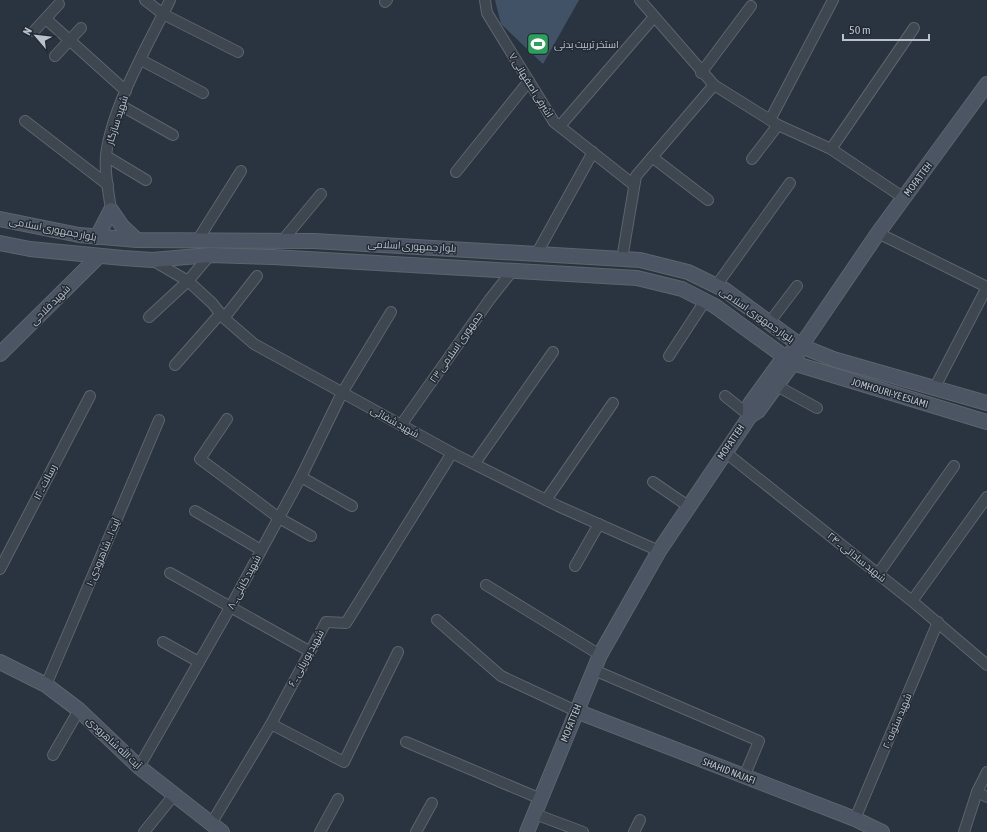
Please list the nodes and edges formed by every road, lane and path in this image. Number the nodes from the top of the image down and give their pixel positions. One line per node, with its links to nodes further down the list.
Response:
1 (145, 0): 8 (street)
2 (170, 0): 8 (street, شهید سازگار)
3 (485, 0): 19 (street, اشرفی اصفهانی ۷)
4 (640, 0): 9 (street)
5 (833, 0): 26 (street)
6 (59, 4): 10 (street)
7 (751, 6): 18 (street)
8 (163, 14): 15 (street); 17 (street, شهید سازگار)
9 (654, 17): 18 (street); 27 (street)
10 (46, 19): 13 (street); 14 (street)
11 (81, 28): 14 (street)
12 (914, 28): 29 (street)
13 (34, 31)
14 (70, 40): 16 (street); 22 (street)
15 (238, 52)
16 (55, 56)
17 (141, 60): 22 (street, شهید سازگار); 23 (street)
18 (701, 73): 21 (street)
19 (529, 81): 27 (street, اشرفی اصفهانی ۷); 35 (street)
20 (987, 84): 41 (main road, MOFATTEH)
21 (714, 85): 26 (street); 32 (street)
22 (126, 91): 24 (street, شهید سازگار)
23 (203, 94)
24 (120, 105): 28 (street); 31 (street, شهید سازگار)
25 (25, 121): 39 (street)
26 (774, 122): 29 (street); 33 (street)
27 (560, 126): 30 (street, اشرفی اصفهانی ۷)
28 (173, 135)
29 (831, 149): 41 (street)
30 (593, 152): 37 (street, اشرفی اصفهانی ۷); 55 (street)
31 (106, 156): 36 (street); 39 (street, شهید سازگار)
32 (652, 157): 37 (street); 42 (street)
33 (752, 159)
34 (240, 171): 50 (street)
35 (456, 172)
36 (146, 180)
37 (635, 181): 60 (street)
38 (790, 183): 66 (street)
39 (108, 185): 43 (street, شهید سازگار)
40 (320, 194): 51 (street)
41 (904, 198): 46 (main road, MOFATTEH)
42 (708, 200)
43 (111, 210): 47 (main road); 49 (main road, شهید سازگار)
44 (1, 219): 45 (main road, بلوار جمهوری اسلامی); 48 (main road)
45 (36, 225): 47 (main road, بلوار جمهوری اسلامی); 54 (main road)
46 (878, 233): 68 (street); 74 (main road, MOFATTEH)
47 (97, 238): 49 (main road, بلوار جمهوری اسلامی)
48 (0, 239)
49 (136, 240): 50 (main road, بلوار جمهوری اسلامی)
50 (197, 241): 51 (main road, بلوار جمهوری اسلامی)
51 (282, 241): 52 (main road, بلوار جمهوری اسلامی)
52 (314, 241): 55 (main road, بلوار جمهوری اسلامی); 59 (main road)
53 (0, 243): 54 (main road, بلوار جمهوری اسلامی)
54 (30, 250): 57 (main road, بلوار جمهوری اسلامی)
55 (537, 253): 56 (main road, بلوار جمهوری اسلامی)
56 (564, 255): 60 (main road, بلوار جمهوری اسلامی); 63 (main road)
57 (99, 256): 61 (main road, بلوار جمهوری اسلامی); 76 (main road, شهید فلاحی)
58 (210, 256): 59 (main road, بلوار جمهوری اسلامی); 61 (main road, بلوار جمهوری اسلامی); 65 (street)
59 (312, 259): 62 (main road, بلوار جمهوری اسلامی)
60 (622, 259): 66 (main road, بلوار جمهوری اسلامی)
61 (152, 260): 65 (street, شهید شفائی)
62 (513, 270): 63 (main road, بلوار جمهوری اسلامی); 92 (street, جمهوری اسلامی ۲۳)
63 (562, 273): 69 (main road, بلوار جمهوری اسلامی)
64 (257, 276): 71 (street)
65 (188, 281): 71 (street, شهید شفائی); 72 (street)
66 (716, 286): 73 (main road, بلوار جمهوری اسلامی)
67 (797, 286): 73 (street)
68 (987, 287): 81 (street)
69 (705, 300): 77 (street); 78 (main road, بلوار جمهوری اسلامی)
70 (392, 312): 82 (street, شهید کابلی ـ ۸)
71 (222, 316): 79 (street); 82 (street, شهید شفائی)
72 (149, 317)
73 (769, 322): 74 (main road, بلوار جمهوری اسلامی)
74 (801, 346): 78 (main road, MOFATTEH); 81 (main road, JOMHOURI-YE ESLAMI)
75 (553, 352): 95 (street)
76 (0, 354)
77 (669, 356)
78 (789, 360): 80 (main road, MOFATTEH); 88 (main road); 91 (main road, JOMHOURI-YE ESLAMI)
79 (176, 365)
80 (777, 386): 87 (street); 88 (main road, MOFATTEH)
81 (935, 387): 85 (main road, JOMHOURI-YE ESLAMI)
82 (342, 393): 92 (street, شهید شفائی); 97 (street, شهید کابلی ـ ۸)
83 (90, 396): 110 (street, رسالت ـ ۱۲)
84 (725, 396): 88 (street)
85 (987, 402)
86 (613, 403): 100 (street)
87 (817, 408)
88 (750, 416): 93 (main road, MOFATTEH)
89 (227, 419): 104 (street)
90 (159, 420): 126 (street, آیت ا... شاهرودی ۱۰)
91 (987, 422)
92 (401, 425): 94 (street, شهید شفائی)
93 (725, 452): 102 (main road, MOFATTEH); 112 (street, شهید ساداتی ـ ۲۴)
94 (452, 453): 95 (street, شهید شفائی); 119 (street, شهید پوریانی ـ ۶)
95 (474, 463): 100 (street, شهید شفائی)
96 (954, 466): 112 (street)
97 (301, 476): 101 (street); 104 (street, شهید کابلی ـ ۸)
98 (653, 482): 102 (street)
99 (987, 497): 114 (street)
100 (546, 500): 105 (street, شهید شفائی)
101 (352, 506)
102 (688, 506): 108 (main road, MOFATTEH)
103 (194, 511): 107 (street)
104 (279, 518): 106 (street); 107 (street, شهید کابلی ـ ۸)
105 (599, 524): 108 (street, شهید شفائی); 109 (street)
106 (311, 536)
107 (261, 550): 115 (street, شهید کابلی ـ ۸)
108 (659, 551): 121 (main road, MOFATTEH)
109 (575, 566)
110 (0, 569)
111 (170, 573): 115 (street)
112 (878, 574): 114 (street, شهید ساداتی ـ ۲۴)
113 (486, 585): 121 (street)
114 (912, 601): 117 (street, شهید ساداتی ـ ۲۴)
115 (232, 606): 119 (street); 123 (street, شهید کابلی ـ ۸)
116 (437, 620): 128 (street)
117 (938, 622): 124 (street, شهید ساداتی ـ ۲۴); 142 (street, شهید ستونه ۲۰)
118 (163, 642): 123 (street)
119 (309, 651): 129 (street, شهید پوریانی ـ ۶)
120 (398, 652): 129 (street)
121 (600, 655): 125 (main road, MOFATTEH)
122 (0, 662): 126 (main road, آیت الله شاهرودی)
123 (199, 662): 132 (street, شهید کابلی ـ ۸)
124 (987, 664)
125 (594, 670): 128 (main road, MOFATTEH); 134 (street)
126 (46, 685): 127 (main road, آیت الله شاهرودی)
127 (79, 710): 131 (street); 132 (main road, آیت الله شاهرودی)
128 (576, 711): 134 (main road, SHAHID NAJAFI); 139 (main road, MOFATTEH)
129 (271, 724): 144 (street, شهید پوریانی ـ ۶)
130 (406, 742): 139 (street)
131 (53, 755)
132 (140, 767): 136 (main road, آیت الله شاهرودی)
133 (987, 772): 135 (street)
134 (744, 777): 142 (main road, SHAHID NAJAFI)
135 (977, 792): 137 (street); 152 (street)
136 (174, 794): 144 (main road, آیت الله شاهرودی); 145 (street)
137 (987, 797)
138 (338, 799): 146 (street)
139 (541, 799): 141 (main road, MOFATTEH)
140 (432, 803): 147 (street)
141 (535, 814): 148 (main road, MOFATTEH); 149 (street)
142 (855, 819): 151 (main road, SHAHID NAJAFI)
143 (640, 820): 150 (street)
144 (216, 828)
145 (144, 832)
146 (320, 832)
147 (416, 832)
148 (526, 832)
149 (583, 832)
150 (634, 832)
151 (882, 832)
152 (964, 832)

